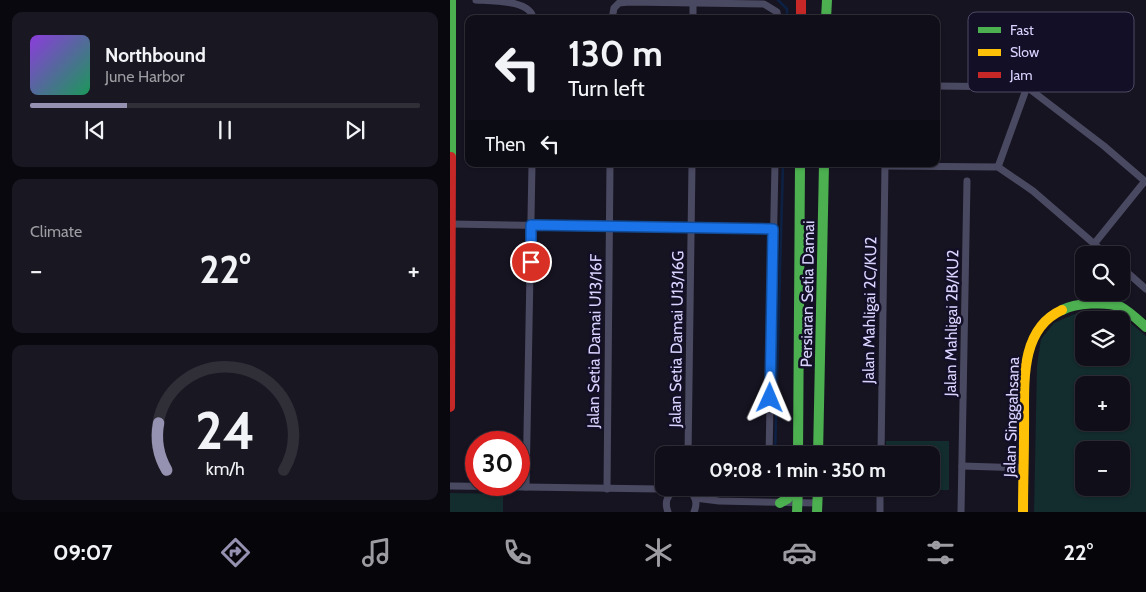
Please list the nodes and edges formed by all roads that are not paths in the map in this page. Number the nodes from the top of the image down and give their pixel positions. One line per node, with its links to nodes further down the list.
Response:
1 (451, 0): 27 (street)
2 (476, 0): 6 (street)
3 (801, 0): 10 (street)
4 (827, 0): 11 (street)
5 (694, 3): 7 (street); 8 (street); 9 (street)
6 (532, 15)
7 (613, 15)
8 (693, 15)
9 (776, 15)
10 (801, 15)
11 (826, 15)
12 (940, 86): 13 (street)
13 (968, 87)
14 (1026, 92): 24 (street)
15 (1032, 92): 26 (street)
16 (940, 166): 24 (street)
17 (532, 167): 28 (street)
18 (610, 167): 29 (street, Jalan Setia Damai U13/16F)
19 (692, 167): 30 (street, Jalan Setia Damai U13/16G)
20 (775, 167): 31 (street)
21 (800, 167): 41 (street, Persiaran Setia Damai)
22 (824, 167): 42 (street, Persiaran Setia Damai)
23 (885, 167): 43 (street, Jalan Mahligai 2C/KU2)
24 (998, 167): 32 (street)
25 (967, 180): 44 (street, Jalan Mahligai 2B/KU2)
26 (1146, 182): 32 (street)
27 (450, 224): 28 (street); 37 (street)
28 (531, 225): 29 (street); 38 (street)
29 (609, 226): 30 (street); 49 (street, Jalan Setia Damai U13/16F)
30 (692, 228): 31 (street); 39 (street, Jalan Setia Damai U13/16G)
31 (773, 229): 40 (street)
32 (1094, 244): 33 (street)
33 (1096, 246)
34 (1130, 276): 35 (street)
35 (1146, 289)
36 (1146, 327): 45 (street, Jalan Singgahsana)
37 (450, 407)
38 (527, 431)
39 (688, 446)
40 (769, 446)
41 (798, 446)
42 (818, 446)
43 (881, 446)
44 (962, 466): 45 (street); 61 (street, Jalan Mahligai 2B/KU2)
45 (1024, 468): 62 (street, Jalan Singgahsana)
46 (450, 486): 47 (street)
47 (465, 486)
48 (530, 487): 49 (street)
49 (607, 489): 50 (street)
50 (655, 490)
51 (669, 496): 58 (street)
52 (790, 496): 55 (street)
53 (880, 496): 60 (street)
54 (694, 498): 55 (street); 59 (street)
55 (780, 503): 56 (street)
56 (797, 508): 57 (street)
57 (817, 508)
58 (668, 512)
59 (694, 512)
60 (880, 512)
61 (961, 512)
62 (1023, 512)

